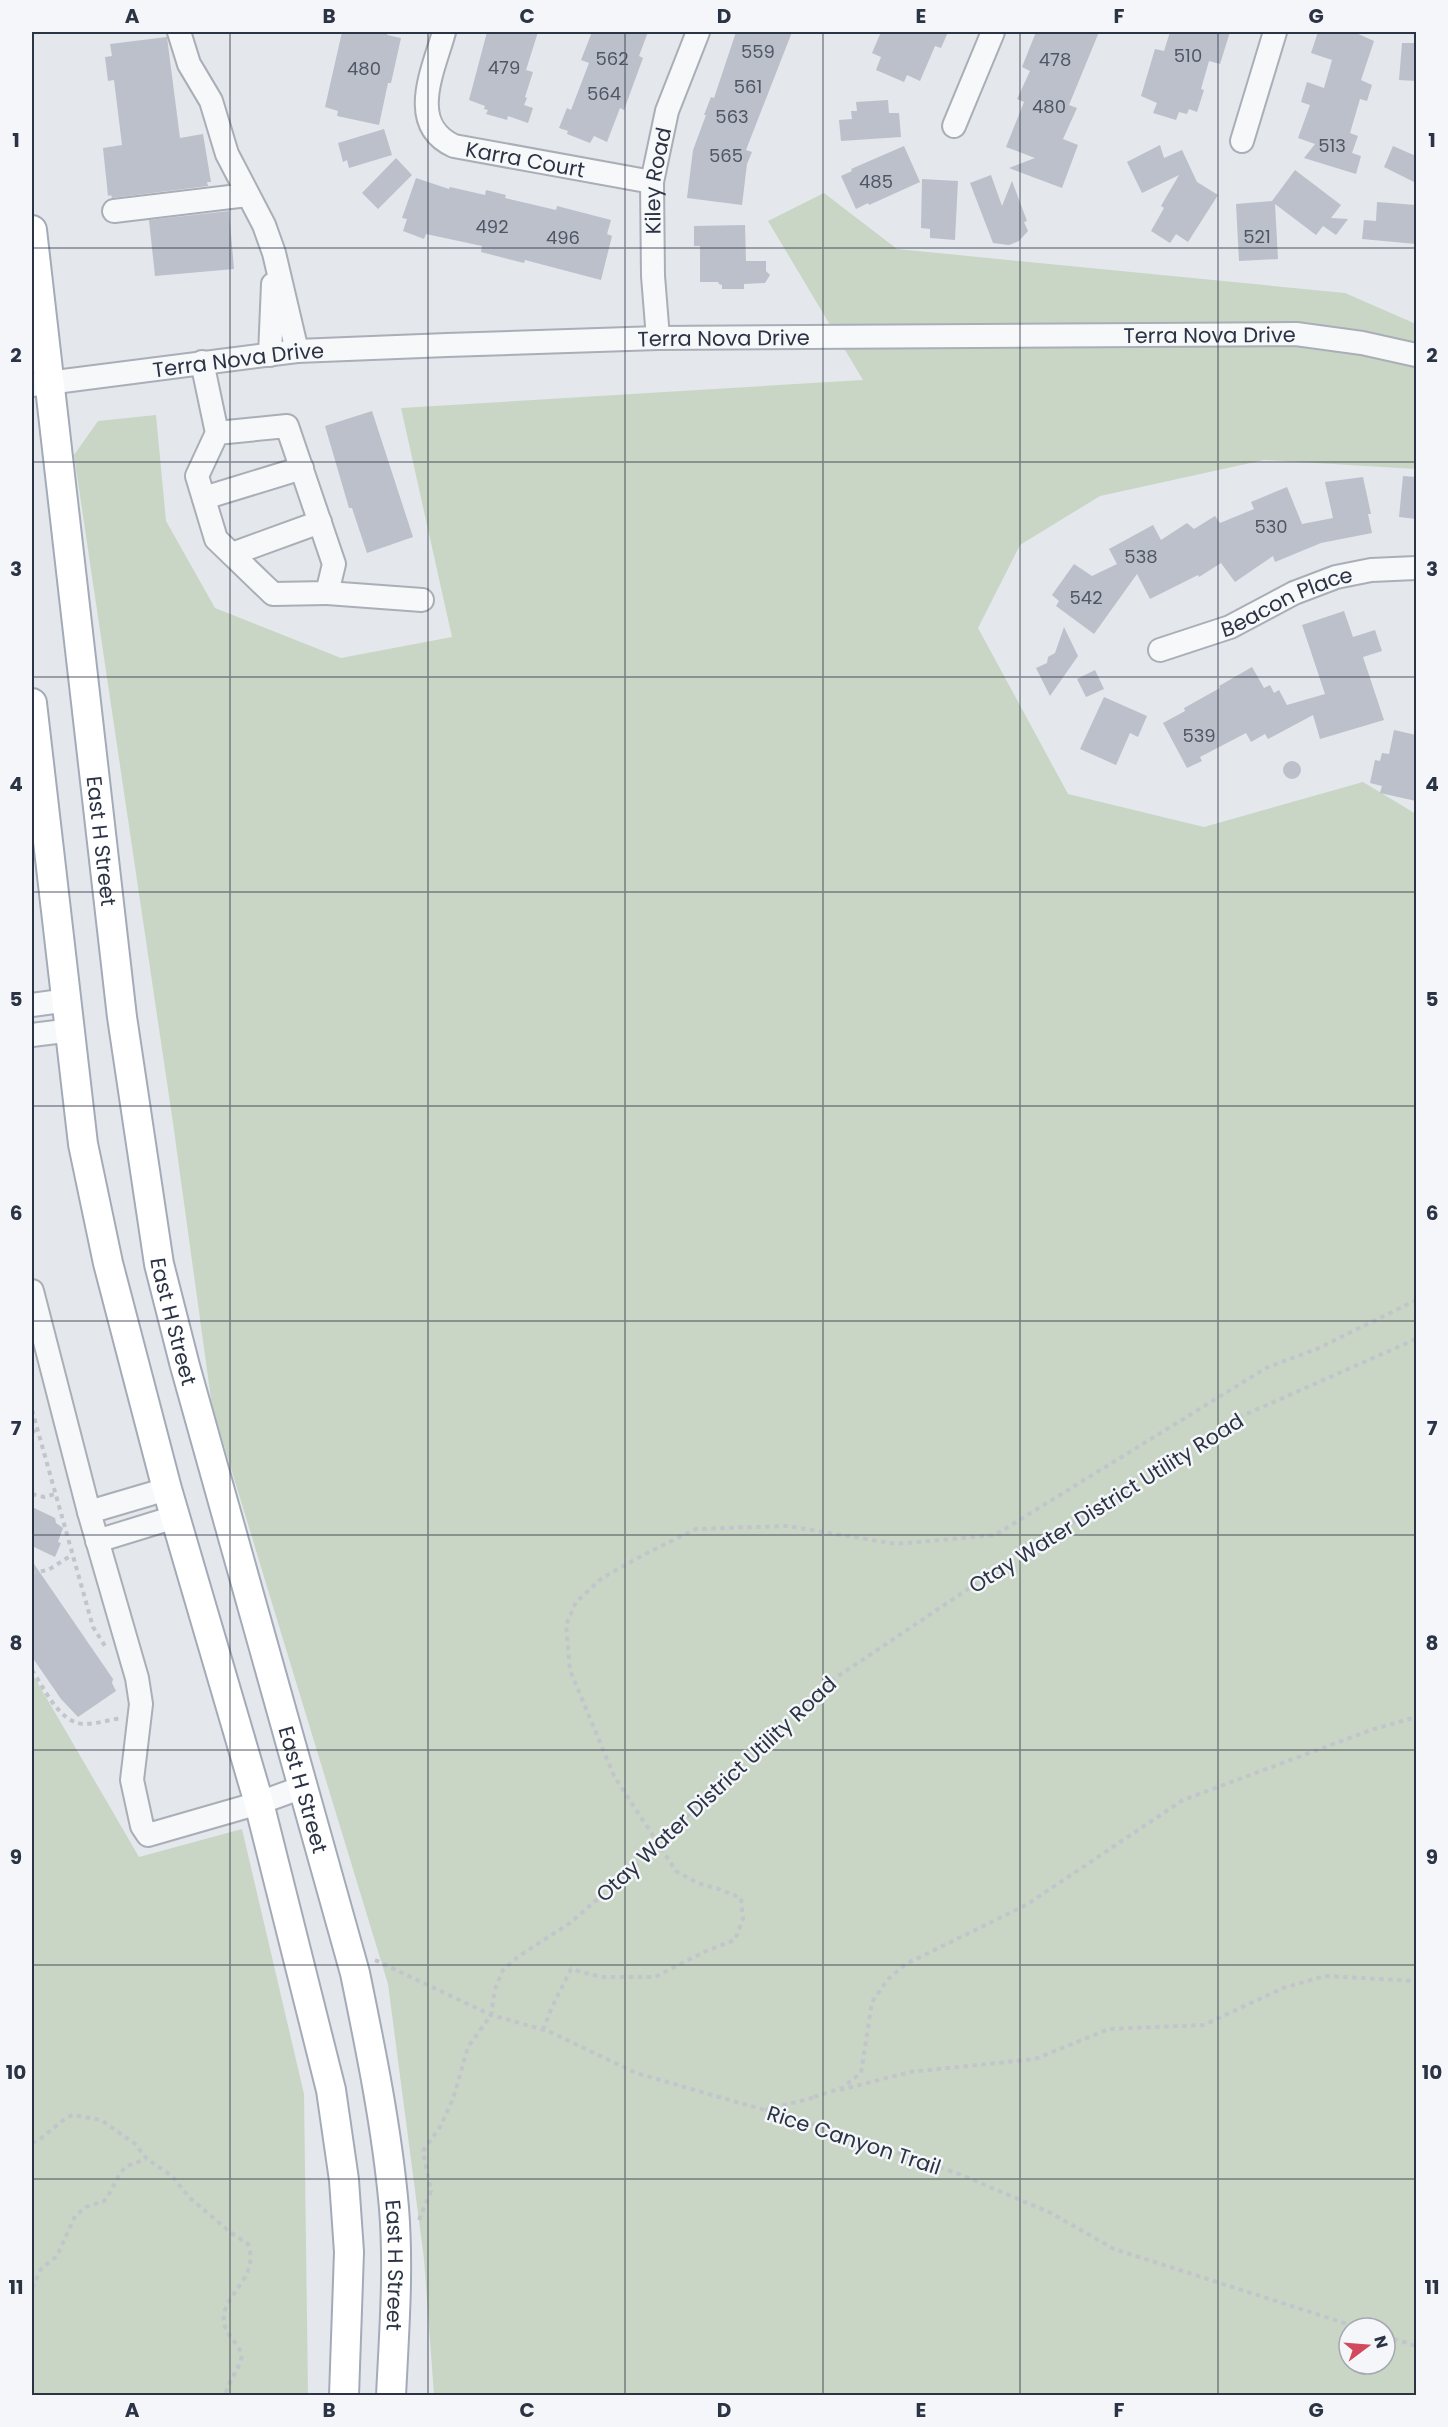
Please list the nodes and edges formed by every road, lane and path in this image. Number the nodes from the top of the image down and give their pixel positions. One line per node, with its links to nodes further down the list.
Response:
1 (179, 32): 9 (street)
2 (444, 32): 8 (street, Karra Court)
3 (698, 32): 8 (street, Kiley Road)
4 (993, 32): 6 (street)
5 (1275, 32): 7 (street)
6 (954, 126)
7 (1242, 141)
8 (652, 182): 13 (street, Kiley Road)
9 (247, 195): 10 (street); 12 (street)
10 (114, 211)
11 (32, 230): 18 (main road, East H Street)
12 (274, 253): 14 (street); 15 (street)
13 (658, 338): 14 (street, Terra Nova Drive); 16 (street, Terra Nova Drive)
14 (297, 351): 15 (street, Terra Nova Drive)
15 (270, 355): 17 (street, Terra Nova Drive)
16 (1416, 356)
17 (202, 362): 18 (street, Terra Nova Drive); 19 (street)
18 (41, 385): 51 (main road, East H Street)
19 (217, 433): 20 (street); 21 (street)
20 (302, 468): 21 (street); 22 (street)
21 (204, 498): 23 (street)
22 (320, 522): 23 (street); 25 (street)
23 (232, 554): 25 (street)
24 (1416, 568): 27 (street, Beacon Place)
25 (327, 592): 26 (street)
26 (422, 600)
27 (1160, 650)
28 (32, 703): 29 (main road)
29 (68, 1000): 30 (street); 31 (main road)
30 (32, 1005)
31 (72, 1030): 32 (street); 39 (main road)
32 (32, 1035)
33 (32, 1291): 42 (street)
34 (1416, 1300): 53 (path)
35 (1416, 1339): 53 (path, Otay Water District Utility Road)
36 (32, 1410): 37 (path)
37 (36, 1429): 38 (path); 41 (path)
38 (32, 1433)
39 (167, 1489): 42 (street); 43 (main road)
40 (32, 1494): 41 (path)
41 (55, 1494): 45 (path)
42 (89, 1512): 44 (street)
43 (175, 1517): 44 (street); 52 (main road)
44 (97, 1541): 52 (street)
45 (72, 1556): 46 (path); 47 (path)
46 (32, 1573)
47 (109, 1652)
48 (32, 1670): 49 (path)
49 (128, 1716)
50 (1416, 1717): 58 (path)
51 (303, 1787): 52 (street); 54 (main road, East H Street)
52 (259, 1803): 68 (main road)
53 (657, 1845): 56 (path, Otay Water District Utility Road); 57 (path)
54 (349, 1949): 56 (path, Rice Canyon Trail); 69 (main road, East H Street)
55 (1416, 1981): 58 (path)
56 (491, 2015): 57 (path, Rice Canyon Trail); 62 (path, Otay Water District Utility Road)
57 (543, 2030): 59 (path, Rice Canyon Trail)
58 (814, 2097): 59 (path)
59 (764, 2110): 64 (path, Rice Canyon Trail)
60 (32, 2144): 61 (path)
61 (147, 2159): 63 (path); 67 (path)
62 (416, 2227)
63 (32, 2288)
64 (1337, 2321)
65 (1397, 2340): 66 (path)
66 (1416, 2346)
67 (225, 2396)
68 (344, 2396)
69 (391, 2396)

